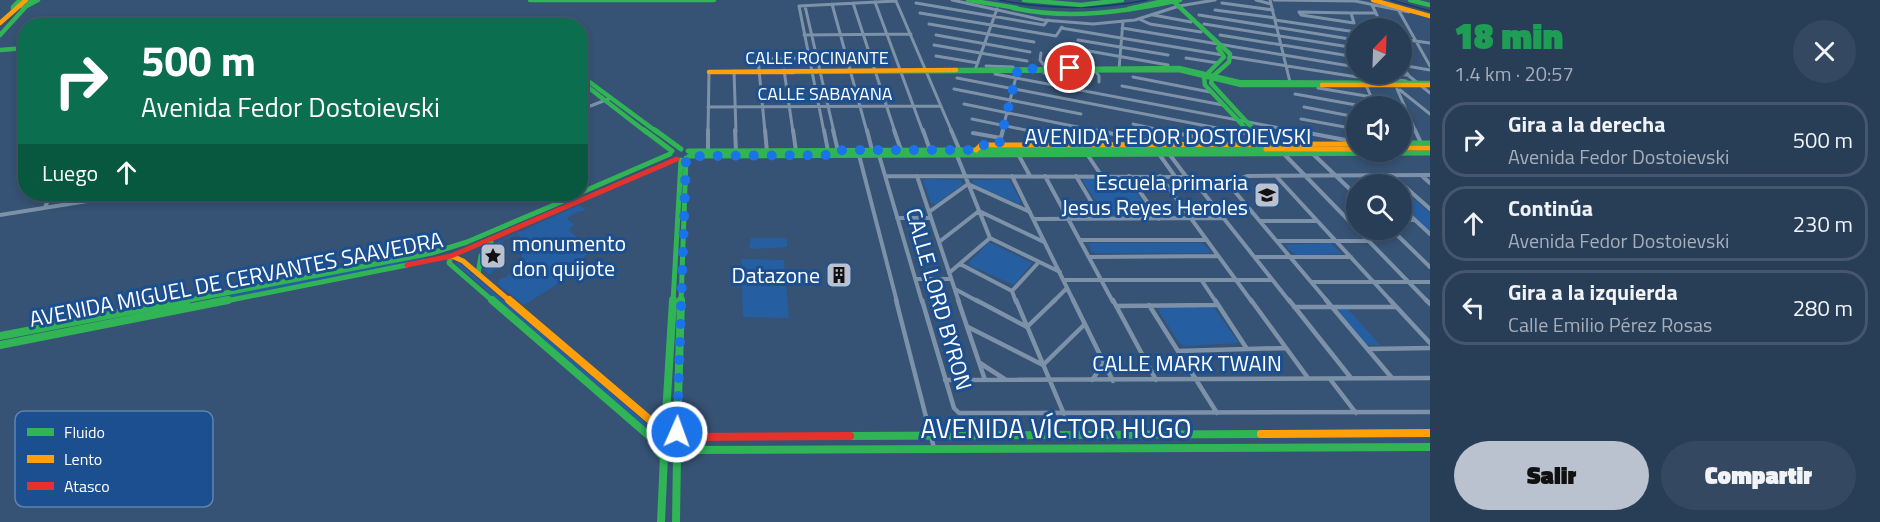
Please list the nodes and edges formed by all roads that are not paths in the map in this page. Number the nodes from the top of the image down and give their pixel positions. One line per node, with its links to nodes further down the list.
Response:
1 (26, 0): 32 (main road)
2 (33, 0): 24 (main road)
3 (38, 0): 24 (main road)
4 (530, 0): 5 (main road)
5 (558, 0): 6 (main road)
6 (713, 0)
7 (896, 0): 16 (street); 57 (street)
8 (952, 0): 28 (street)
9 (969, 0): 27 (main road)
10 (1025, 0): 11 (main road); 12 (main road)
11 (1108, 0)
12 (1121, 0)
13 (1215, 0): 18 (street)
14 (1257, 0): 17 (street)
15 (1410, 0): 23 (main road)
16 (879, 1): 20 (street); 56 (street)
17 (1272, 1): 19 (street); 30 (street)
18 (1173, 2): 27 (main road, bridge); 27 (main road); 36 (street); 47 (main road); 74 (main road)
19 (1372, 2): 31 (street); 35 (street); 39 (main road)
20 (854, 3): 25 (street); 62 (street)
21 (916, 3): 38 (street)
22 (1222, 3): 30 (street)
23 (1423, 3)
24 (22, 4): 32 (main road); 55 (main road)
25 (832, 4): 26 (street); 61 (street, CALLE LORD BYRON)
26 (805, 6): 59 (street); 60 (street)
27 (1013, 8)
28 (997, 9): 38 (street); 43 (street)
29 (1215, 10): 42 (street)
30 (1273, 10): 42 (street)
31 (1398, 10): 39 (street); 70 (street)
32 (13, 11): 45 (main road)
33 (1350, 11): 33 (street); 35 (street)
34 (920, 13): 49 (street)
35 (1376, 13): 40 (street)
36 (1153, 14): 41 (street); 47 (street)
37 (1199, 15): 50 (street)
38 (995, 17): 43 (street); 49 (street)
39 (1429, 17)
40 (1378, 18)
41 (1139, 19): 44 (street); 53 (street)
42 (1275, 19): 50 (street); 54 (street)
43 (1048, 20): 46 (street)
44 (1123, 21): 46 (street); 52 (street)
45 (1, 22)
46 (1064, 22): 51 (street)
47 (1191, 22): 53 (main road)
48 (929, 24): 58 (street)
49 (992, 25): 51 (street); 58 (street)
50 (1277, 27): 65 (street); 67 (street)
51 (1061, 28): 66 (street)
52 (1122, 28): 66 (street); 74 (street)
53 (1202, 28): 65 (street); 74 (main road)
54 (1346, 30)
55 (0, 34)
56 (887, 34): 57 (street); 62 (street); 104 (street)
57 (911, 34): 105 (street)
58 (988, 34): 71 (street); 73 (street)
59 (804, 35): 60 (street); 91 (street)
60 (812, 35): 61 (street); 112 (street)
61 (840, 35): 62 (street); 103 (street, CALLE LORD BYRON)
62 (864, 35): 113 (street)
63 (936, 35): 73 (street)
64 (1220, 35): 76 (street)
65 (1279, 36): 76 (street); 77 (street)
66 (1122, 38): 78 (street); 89 (street)
67 (1346, 38)
68 (1078, 40): 78 (street)
69 (1412, 40): 70 (street)
70 (1416, 41): 72 (street); 101 (street)
71 (1034, 42)
72 (1430, 43)
73 (985, 44): 82 (street); 83 (street)
74 (1217, 44): 86 (street); 89 (main road)
75 (934, 45): 83 (street)
76 (1281, 45): 86 (street); 87 (street)
77 (1346, 46)
78 (1121, 47): 85 (street); 90 (street)
79 (18, 48): 81 (main road)
80 (1072, 48): 90 (street)
81 (0, 49)
82 (1030, 52)
83 (981, 53): 93 (street); 100 (street)
84 (1041, 53): 114 (street)
85 (1168, 55)
86 (1284, 55): 96 (street); 97 (street)
87 (1346, 55)
88 (936, 56): 100 (street)
89 (1228, 56): 94 (main road); 96 (street); 117 (main road)
90 (1120, 57): 95 (street); 102 (street)
91 (809, 58): 110 (street); 112 (street)
92 (1186, 58): 94 (street)
93 (1027, 61)
94 (1219, 63): 117 (main road)
95 (1168, 65)
96 (1286, 65): 124 (street); 125 (street)
97 (1346, 65)
98 (986, 66): 106 (street)
99 (1412, 66): 101 (street)
100 (976, 68): 105 (main road, CALLE ROCINANTE); 106 (main road, CALLE ROCINANTE)
101 (1430, 68)
102 (1119, 69): 107 (main road); 117 (main road)
103 (850, 70): 112 (main road, CALLE ROCINANTE); 113 (main road, CALLE ROCINANTE); 146 (street, CALLE LORD BYRON)
104 (900, 70): 105 (main road, CALLE ROCINANTE); 113 (main road, CALLE ROCINANTE); 148 (street)
105 (925, 70): 149 (street)
106 (1013, 70): 114 (main road); 115 (main road); 116 (street); 133 (street); 161 (street)
107 (1095, 70): 114 (main road); 115 (main road); 117 (main road); 123 (street)
108 (709, 71): 109 (main road, CALLE ROCINANTE); 151 (street)
109 (734, 71): 110 (main road, CALLE ROCINANTE); 152 (street)
110 (759, 71): 111 (main road, CALLE ROCINANTE); 153 (street)
111 (784, 71): 112 (main road, CALLE ROCINANTE); 154 (street)
112 (816, 71): 144 (street); 145 (street)
113 (875, 71): 147 (street)
114 (1045, 71): 115 (street)
115 (1059, 73): 118 (street)
116 (995, 74)
117 (1210, 76): 124 (main road); 127 (main road); 134 (main road); 161 (main road)
118 (1066, 77)
119 (1133, 77): 134 (street)
120 (957, 78): 133 (street)
121 (1412, 79): 125 (street)
122 (588, 82): 139 (main road)
123 (1099, 82)
124 (1290, 82): 125 (main road)
125 (1417, 83): 126 (main road); 130 (main road); 135 (street)
126 (1430, 84)
127 (1366, 85): 130 (main road); 138 (street)
128 (588, 86): 139 (main road)
129 (1122, 86): 143 (street)
130 (1395, 87): 158 (street); 174 (street)
131 (1318, 88): 137 (street)
132 (954, 89): 140 (street)
133 (1013, 89): 140 (street); 168 (street)
134 (1211, 92): 143 (main road)
135 (1430, 93)
136 (1295, 94): 141 (street)
137 (1366, 96)
138 (1372, 96)
139 (609, 99): 150 (street); 202 (main road)
140 (1010, 100): 156 (street); 157 (street)
141 (1346, 103)
142 (964, 104): 156 (street)
143 (1223, 105): 161 (main road)
144 (819, 106): 145 (street, CALLE SABAYANA); 154 (street, CALLE SABAYANA); 190 (street)
145 (828, 106): 146 (street, CALLE SABAYANA); 190 (street)
146 (860, 106): 147 (street, CALLE SABAYANA); 195 (street, CALLE LORD BYRON)
147 (887, 106): 148 (street, CALLE SABAYANA); 183 (street)
148 (914, 106): 149 (street, CALLE SABAYANA); 184 (street)
149 (941, 106): 191 (street)
150 (588, 107)
151 (708, 107): 152 (street, CALLE SABAYANA); 187 (street)
152 (735, 107): 153 (street, CALLE SABAYANA); 188 (street)
153 (763, 107): 154 (street, CALLE SABAYANA); 193 (street)
154 (789, 107): 189 (street)
155 (1304, 107): 159 (street)
156 (1007, 112): 164 (street); 166 (street)
157 (1082, 114)
158 (1430, 114)
159 (1346, 115)
160 (972, 119): 164 (street)
161 (1241, 119): 168 (main road); 169 (street); 180 (main road)
162 (1301, 119): 165 (street)
163 (1133, 124): 178 (street)
164 (1004, 126): 172 (street); 182 (street)
165 (1346, 127)
166 (1091, 130): 170 (street); 175 (street)
167 (973, 133): 172 (street)
168 (1251, 134): 180 (main road)
169 (1318, 135): 171 (street); 179 (street)
170 (1116, 136): 176 (street); 177 (street)
171 (1346, 141)
172 (1000, 142): 182 (main road); 185 (main road)
173 (1346, 143): 179 (main road)
174 (1426, 143)
175 (1101, 144): 176 (main road); 182 (main road)
176 (1123, 144): 177 (main road)
177 (1169, 144): 178 (main road)
178 (1211, 144): 180 (main road)
179 (1325, 144): 180 (main road)
180 (1270, 148): 181 (main road, AVENIDA FEDOR DOSTOIEVSKI); 192 (main road, AVENIDA FEDOR DOSTOIEVSKI); 196 (main road, AVENIDA FEDOR DOSTOIEVSKI); 201 (main road, AVENIDA FEDOR DOSTOIEVSKI); 218 (street)
181 (1346, 148)
182 (1084, 149): 185 (main road, AVENIDA FEDOR DOSTOIEVSKI); 192 (main road, AVENIDA FEDOR DOSTOIEVSKI); 200 (main road, AVENIDA FEDOR DOSTOIEVSKI); 212 (street)
183 (901, 150): 184 (main road, AVENIDA FEDOR DOSTOIEVSKI); 195 (main road, AVENIDA FEDOR DOSTOIEVSKI)
184 (930, 150): 191 (main road, AVENIDA FEDOR DOSTOIEVSKI)
185 (976, 150): 191 (main road, AVENIDA FEDOR DOSTOIEVSKI)
186 (1412, 150): 199 (main road, AVENIDA FEDOR DOSTOIEVSKI)
187 (708, 151): 188 (main road, AVENIDA FEDOR DOSTOIEVSKI); 202 (main road, AVENIDA FEDOR DOSTOIEVSKI)
188 (736, 151): 193 (main road, AVENIDA FEDOR DOSTOIEVSKI)
189 (796, 151): 190 (main road, AVENIDA FEDOR DOSTOIEVSKI); 193 (main road, AVENIDA FEDOR DOSTOIEVSKI)
190 (833, 152): 193 (main road, AVENIDA FEDOR DOSTOIEVSKI); 194 (main road, AVENIDA FEDOR DOSTOIEVSKI)
191 (958, 152): 195 (main road, AVENIDA FEDOR DOSTOIEVSKI); 200 (main road, AVENIDA FEDOR DOSTOIEVSKI); 207 (street)
192 (1156, 152): 201 (main road, AVENIDA FEDOR DOSTOIEVSKI); 215 (street)
193 (767, 153): 202 (main road, AVENIDA FEDOR DOSTOIEVSKI)
194 (858, 153): 195 (main road, AVENIDA FEDOR DOSTOIEVSKI); 333 (street)
195 (876, 153): 206 (street, CALLE LORD BYRON)
196 (1313, 153): 197 (main road, AVENIDA FEDOR DOSTOIEVSKI); 219 (street)
197 (1346, 153)
198 (1412, 153): 199 (main road, AVENIDA FEDOR DOSTOIEVSKI)
199 (1429, 153)
200 (1018, 154): 209 (street)
201 (1169, 154): 216 (street)
202 (681, 155): 227 (main road, AVENIDA MIGUEL DE CERVANTES SAAVEDRA); 229 (main road, AVENIDA MIGUEL DE CERVANTES SAAVEDRA); 329 (main road); 331 (main road)
203 (1412, 175): 204 (street)
204 (1421, 175): 205 (street); 222 (street)
205 (1430, 175)
206 (886, 176): 221 (street); 240 (street, CALLE LORD BYRON)
207 (965, 176): 208 (street); 221 (street); 223 (street)
208 (1012, 176): 209 (street); 238 (street)
209 (1030, 176): 210 (street)
210 (1045, 176): 211 (street); 245 (street)
211 (1076, 176): 212 (street); 246 (street)
212 (1102, 176): 213 (street)
213 (1129, 176): 214 (street); 247 (street)
214 (1160, 176): 215 (street); 248 (street)
215 (1174, 176): 216 (street)
216 (1186, 176): 224 (street)
217 (1275, 176): 218 (street); 226 (street); 249 (street)
218 (1306, 176): 219 (street); 243 (street)
219 (1336, 176): 220 (street); 225 (street)
220 (1346, 176)
221 (916, 177): 237 (street)
222 (1430, 183)
223 (968, 184): 236 (street); 237 (street); 238 (street)
224 (1200, 186): 226 (street); 242 (street)
225 (1346, 186)
226 (1231, 187): 251 (street)
227 (588, 190)
228 (1412, 193): 235 (street)
229 (588, 197)
230 (48, 201): 234 (street)
231 (88, 201): 234 (street)
232 (561, 201): 263 (main road, AVENIDA MIGUEL DE CERVANTES SAAVEDRA)
233 (578, 201): 254 (main road, AVENIDA MIGUEL DE CERVANTES SAAVEDRA)
234 (45, 208): 239 (street)
235 (1430, 209)
236 (979, 210): 253 (street); 261 (street); 262 (street)
237 (928, 212): 241 (street)
238 (1031, 213): 244 (street)
239 (0, 215)
240 (897, 218): 241 (street); 277 (street, CALLE LORD BYRON)
241 (931, 218): 261 (street)
242 (1224, 218): 248 (street); 268 (street)
243 (1346, 218)
244 (1034, 219): 245 (street); 262 (street)
245 (1068, 219): 246 (street); 255 (street)
246 (1101, 219): 247 (street)
247 (1159, 219): 248 (street)
248 (1192, 219): 256 (street)
249 (1317, 220): 251 (street); 259 (street)
250 (1414, 220): 252 (street)
251 (1261, 221): 258 (street)
252 (1430, 234)
253 (990, 237): 271 (street); 272 (street)
254 (496, 238): 265 (main road, AVENIDA MIGUEL DE CERVANTES SAAVEDRA); 276 (main road)
255 (1080, 240): 256 (street); 267 (street)
256 (1207, 240): 266 (street)
257 (1402, 240): 273 (street)
258 (1278, 241): 259 (street); 269 (street)
259 (1336, 241): 260 (street); 270 (street)
260 (1369, 241): 286 (street)
261 (939, 242): 275 (street)
262 (1045, 242): 274 (street)
263 (460, 244): 264 (main road, AVENIDA MIGUEL DE CERVANTES SAAVEDRA); 265 (main road)
264 (432, 253): 265 (main road); 301 (main road, AVENIDA MIGUEL DE CERVANTES SAAVEDRA)
265 (451, 256): 276 (main road); 303 (main road, AVENIDA MIGUEL DE CERVANTES SAAVEDRA); 334 (main road)
266 (1219, 256): 267 (street); 282 (street)
267 (1090, 257): 280 (street)
268 (1256, 257): 269 (street); 283 (street)
269 (1290, 257): 270 (street); 284 (street)
270 (1351, 257): 285 (street)
271 (1038, 262): 274 (street); 290 (street)
272 (960, 264): 275 (street); 290 (street)
273 (1430, 267)
274 (1060, 272): 279 (street)
275 (949, 273): 278 (street)
276 (478, 274): 329 (main road)
277 (916, 279): 278 (street); 317 (street, CALLE LORD BYRON)
278 (951, 279): 289 (street)
279 (1064, 280): 280 (street); 288 (street)
280 (1102, 280): 281 (street); 294 (street)
281 (1202, 280): 282 (street); 291 (street)
282 (1237, 280): 283 (street); 304 (street)
283 (1273, 280): 296 (street)
284 (1312, 282): 285 (street); 295 (street)
285 (1374, 282): 286 (street); 297 (street)
286 (1408, 282): 287 (street); 292 (street)
287 (1430, 282)
288 (1068, 288): 298 (street); 300 (street)
289 (955, 289): 299 (street); 300 (street)
290 (1012, 291): 300 (street)
291 (1217, 304): 293 (street); 306 (street)
292 (1430, 304)
293 (1149, 305): 294 (street); 308 (street)
294 (1116, 306): 321 (street)
295 (1332, 306): 296 (street); 297 (street); 307 (street)
296 (1294, 307): 312 (street)
297 (1397, 307): 302 (street)
298 (1085, 324): 310 (street); 311 (street)
299 (967, 326): 309 (street); 311 (street)
300 (1027, 327): 311 (street)
301 (0, 336)
302 (1430, 343)
303 (0, 345)
304 (1286, 348): 306 (street); 314 (street)
305 (1430, 348): 307 (street)
306 (1247, 349): 308 (street)
307 (1367, 349): 316 (street)
308 (1178, 351): 322 (street)
309 (979, 363): 318 (street); 319 (street)
310 (1104, 363): 323 (street); 324 (street)
311 (1043, 365): 320 (street)
312 (1351, 378): 315 (street, CALLE MARK TWAIN); 316 (street, CALLE MARK TWAIN)
313 (1430, 378): 316 (street, CALLE MARK TWAIN)
314 (1309, 379): 315 (street, CALLE MARK TWAIN); 322 (street, CALLE MARK TWAIN)
315 (1330, 379): 326 (street)
316 (1393, 379)
317 (945, 380): 318 (street, CALLE MARK TWAIN); 327 (street, CALLE LORD BYRON)
318 (985, 380): 319 (street, CALLE MARK TWAIN)
319 (1006, 380): 320 (street, CALLE MARK TWAIN)
320 (1050, 380): 323 (street, CALLE MARK TWAIN); 327 (street)
321 (1156, 380): 322 (street, CALLE MARK TWAIN); 324 (street, CALLE MARK TWAIN)
322 (1196, 380): 328 (street)
323 (1091, 381): 324 (street, CALLE MARK TWAIN)
324 (1113, 381)
325 (1430, 412): 326 (street, CALLE LORD BYRON)
326 (1356, 413): 328 (street, CALLE LORD BYRON)
327 (1064, 414): 328 (street, CALLE LORD BYRON)
328 (1217, 414)
329 (664, 431): 331 (main road); 334 (main road)
330 (1430, 433): 333 (main road, AVENIDA VÍCTOR HUGO)
331 (680, 434): 332 (main road, AVENIDA VÍCTOR HUGO); 338 (main road)
332 (846, 436): 333 (main road, AVENIDA VÍCTOR HUGO); 337 (main road)
333 (932, 436): 336 (street)
334 (654, 440): 339 (main road)
335 (1430, 447): 336 (main road, AVENIDA VÍCTOR HUGO)
336 (934, 448): 337 (main road, AVENIDA VÍCTOR HUGO)
337 (849, 450): 338 (main road, AVENIDA VÍCTOR HUGO)
338 (680, 452): 339 (main road); 341 (main road)
339 (664, 456): 340 (main road)
340 (661, 522)
341 (675, 522)

